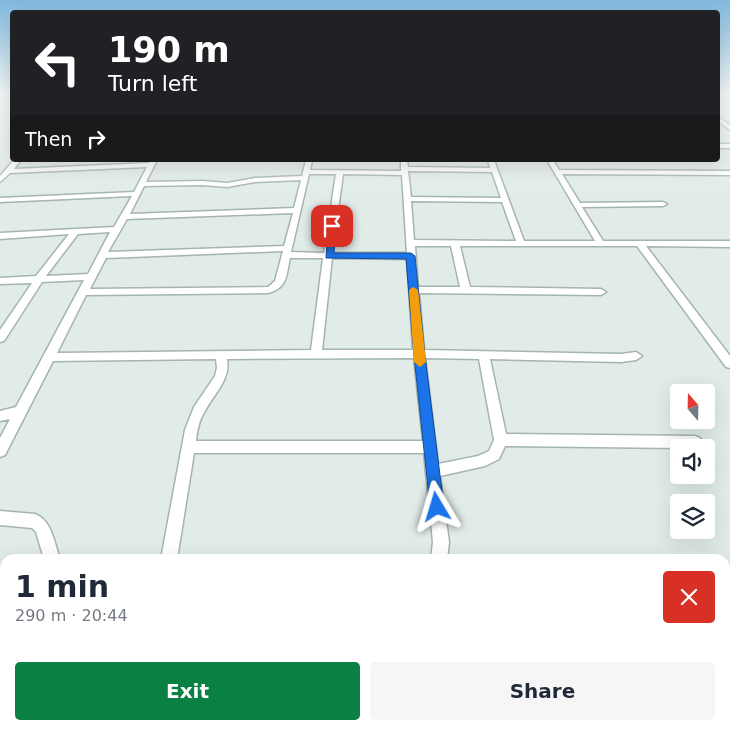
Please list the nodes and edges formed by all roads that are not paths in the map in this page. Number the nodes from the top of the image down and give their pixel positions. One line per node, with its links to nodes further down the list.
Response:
1 (16, 162): 7 (street)
2 (153, 162): 7 (street); 14 (street)
3 (308, 162): 12 (street)
4 (492, 162): 8 (street)
5 (551, 162): 10 (street)
6 (405, 167): 8 (street); 9 (street); 16 (street)
7 (9, 170): 13 (street)
8 (494, 170): 18 (street)
9 (340, 172): 12 (street); 34 (street)
10 (557, 172): 11 (street); 20 (street)
11 (730, 173)
12 (305, 175): 14 (street); 21 (street)
13 (0, 180)
14 (142, 184): 15 (street)
15 (137, 194): 17 (street); 22 (street)
16 (407, 199): 18 (street); 26 (street)
17 (0, 200)
18 (505, 200): 28 (street)
19 (663, 204): 20 (street)
20 (577, 205): 29 (street)
21 (297, 210): 22 (street); 32 (street)
22 (125, 217): 23 (street)
23 (116, 229): 24 (street); 33 (street)
24 (75, 232): 25 (street); 37 (street)
25 (0, 236)
26 (410, 243): 27 (street); 35 (street)
27 (455, 243): 28 (street); 40 (street)
28 (521, 243): 29 (street)
29 (600, 243): 30 (street)
30 (640, 244): 31 (street); 50 (street)
31 (730, 244)
32 (287, 252): 33 (street); 34 (street); 41 (street)
33 (102, 255): 36 (street)
34 (329, 256): 35 (street); 44 (street)
35 (411, 256): 39 (street)
36 (91, 277): 37 (street); 41 (street)
37 (39, 279): 38 (street); 43 (street)
38 (0, 281)
39 (414, 290): 40 (street); 47 (street)
40 (466, 291): 42 (street)
41 (83, 292): 49 (street)
42 (601, 292)
43 (0, 338)
44 (316, 354): 45 (street); 47 (street)
45 (221, 355): 49 (street); 55 (street)
46 (484, 355): 47 (street); 48 (street); 53 (street)
47 (419, 356): 56 (street)
48 (636, 356)
49 (50, 357): 51 (street)
50 (730, 364)
51 (20, 412): 52 (street); 57 (street)
52 (0, 416)
53 (501, 440): 54 (street); 58 (street)
54 (670, 442)
55 (188, 447): 56 (street); 61 (street)
56 (430, 447): 58 (street)
57 (0, 451)
58 (433, 471): 62 (street)
59 (0, 518): 60 (street)
60 (50, 554)
61 (170, 554)
62 (440, 554)

